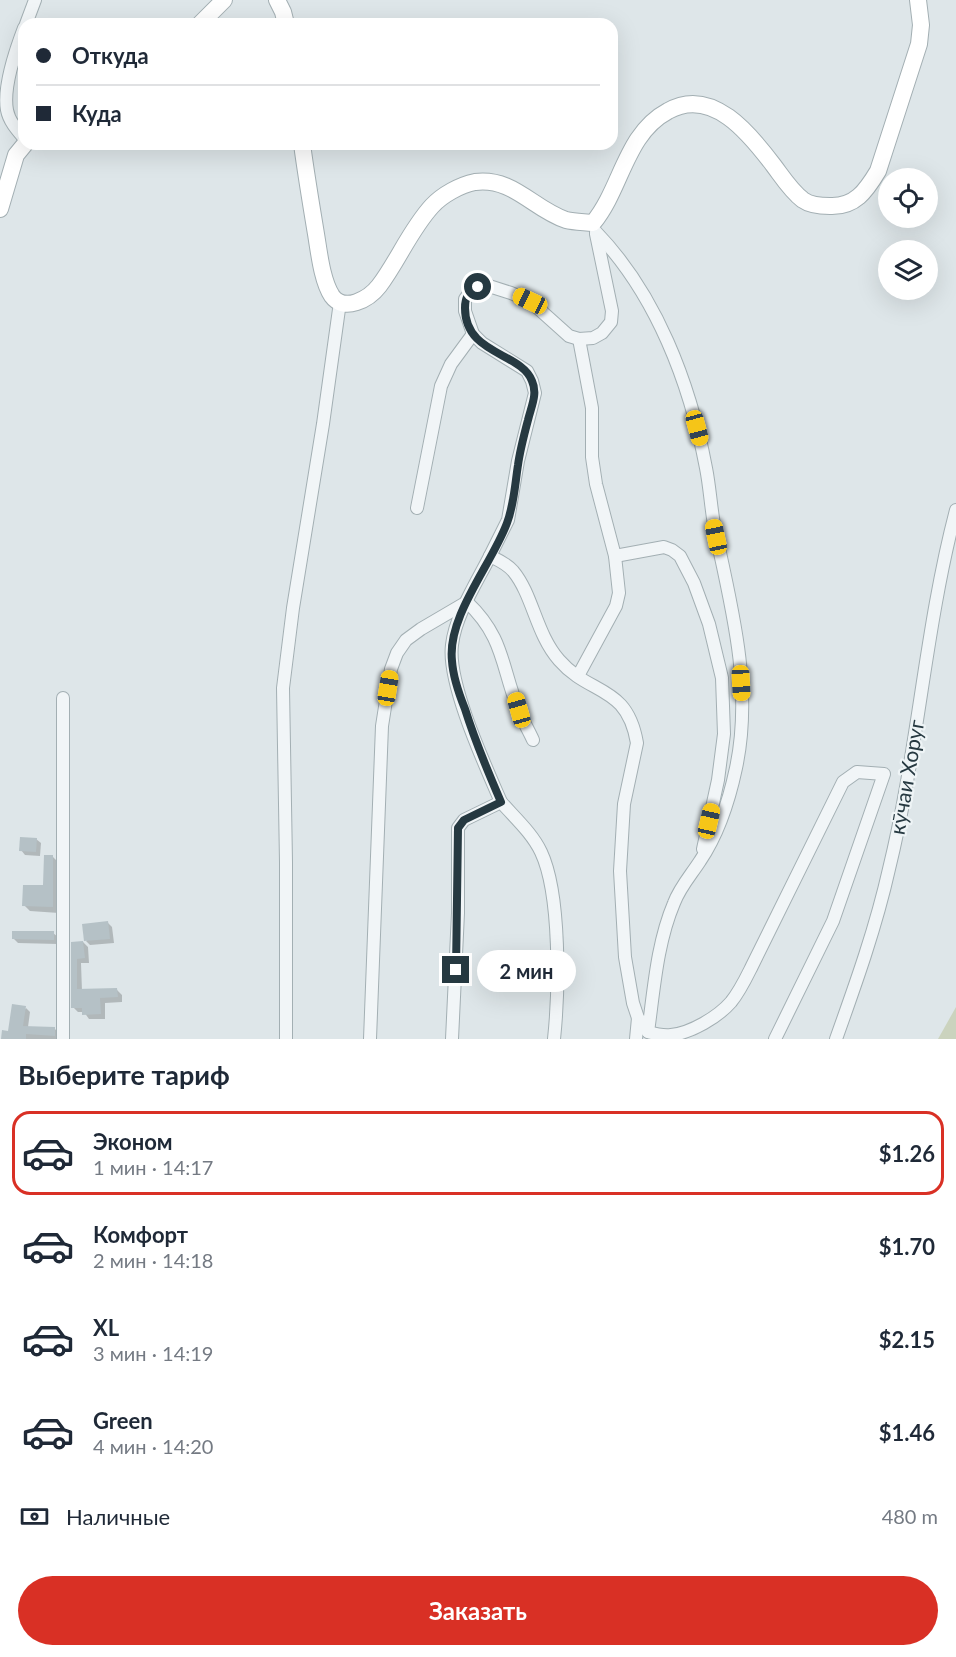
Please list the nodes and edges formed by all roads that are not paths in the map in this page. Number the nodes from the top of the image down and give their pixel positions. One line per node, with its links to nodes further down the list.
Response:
1 (35, 0): 5 (street)
2 (224, 0): 6 (street)
3 (277, 0): 7 (street)
4 (918, 0): 13 (street)
5 (28, 18)
6 (206, 18)
7 (284, 18)
8 (18, 50): 9 (street)
9 (18, 131)
10 (20, 150): 12 (street)
11 (303, 150): 14 (street)
12 (0, 209)
13 (594, 227): 14 (street); 16 (street); 28 (street)
14 (340, 302): 32 (street)
15 (473, 334): 16 (street); 17 (street); 19 (street)
16 (579, 339): 20 (street)
17 (417, 508)
18 (956, 510): 26 (street, кӯчаи Хоруг)
19 (490, 556): 21 (street); 22 (street)
20 (615, 556): 22 (street); 28 (street)
21 (467, 603): 24 (street); 27 (street); 33 (street)
22 (578, 676): 29 (street)
23 (63, 698): 31 (street)
24 (533, 740)
25 (884, 774): 26 (street); 30 (street); 37 (street)
26 (906, 777): 38 (street, кӯчаи Хоруг)
27 (501, 802): 34 (street); 35 (street)
28 (700, 862): 30 (street)
29 (638, 1018): 30 (street); 36 (street)
30 (648, 1032)
31 (63, 1039)
32 (286, 1039)
33 (370, 1039)
34 (452, 1039)
35 (554, 1039)
36 (636, 1039)
37 (775, 1039)
38 (836, 1039)

